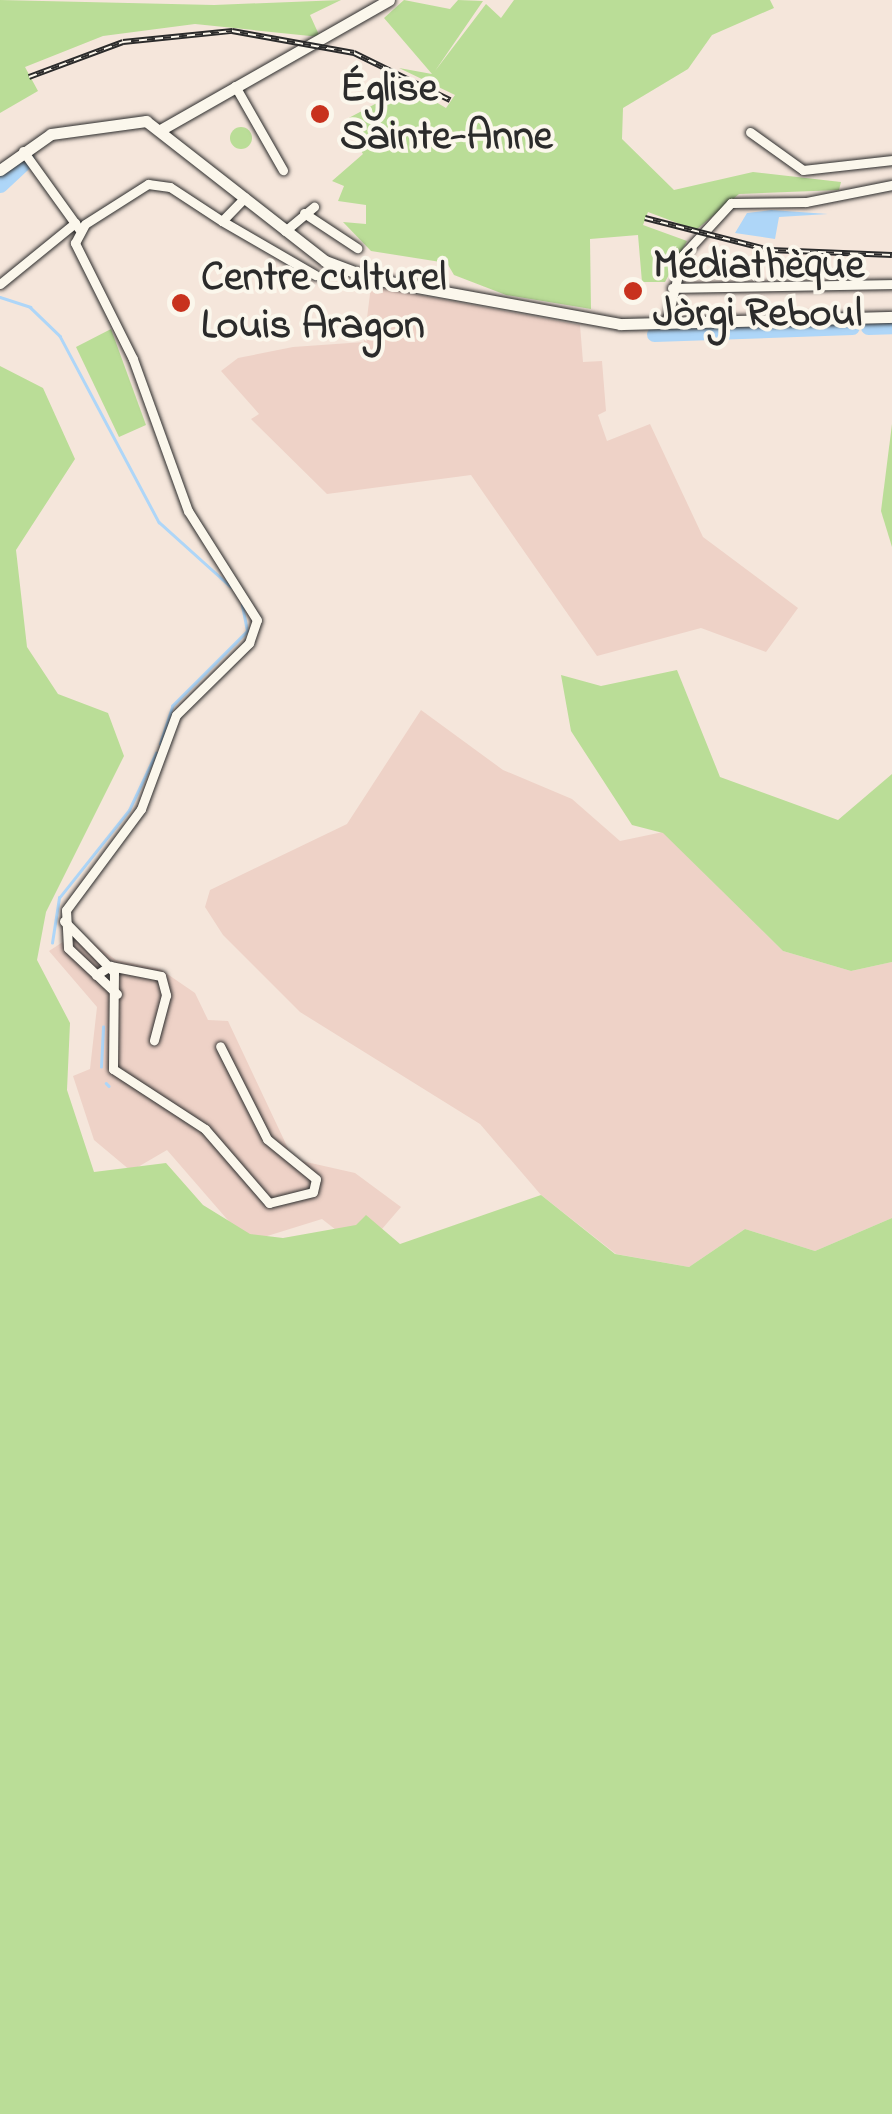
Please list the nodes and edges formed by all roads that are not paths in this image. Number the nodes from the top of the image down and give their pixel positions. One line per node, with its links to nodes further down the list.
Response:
1 (389, 0): 2 (main road)
2 (234, 86): 3 (main road); 8 (street)
3 (162, 129): 5 (main road); 10 (main road)
4 (750, 132): 6 (street)
5 (23, 151): 7 (main road); 14 (street)
6 (892, 160)
7 (0, 170)
8 (284, 170)
9 (892, 186): 20 (street)
10 (245, 197): 13 (street); 15 (main road)
11 (314, 206): 12 (street)
12 (304, 213): 15 (street); 16 (street)
13 (222, 220): 14 (street); 17 (street)
14 (77, 226): 18 (street); 23 (street)
15 (285, 231): 22 (main road)
16 (357, 248)
17 (316, 275)
18 (0, 284)
19 (892, 284): 20 (street)
20 (672, 288): 22 (street)
21 (892, 318): 22 (main road)
22 (666, 320)
23 (64, 921): 24 (street); 25 (street)
24 (110, 966): 25 (street); 26 (street); 27 (street)
25 (96, 975): 26 (street)
26 (117, 994): 28 (street)
27 (154, 1040)
28 (220, 1046)

